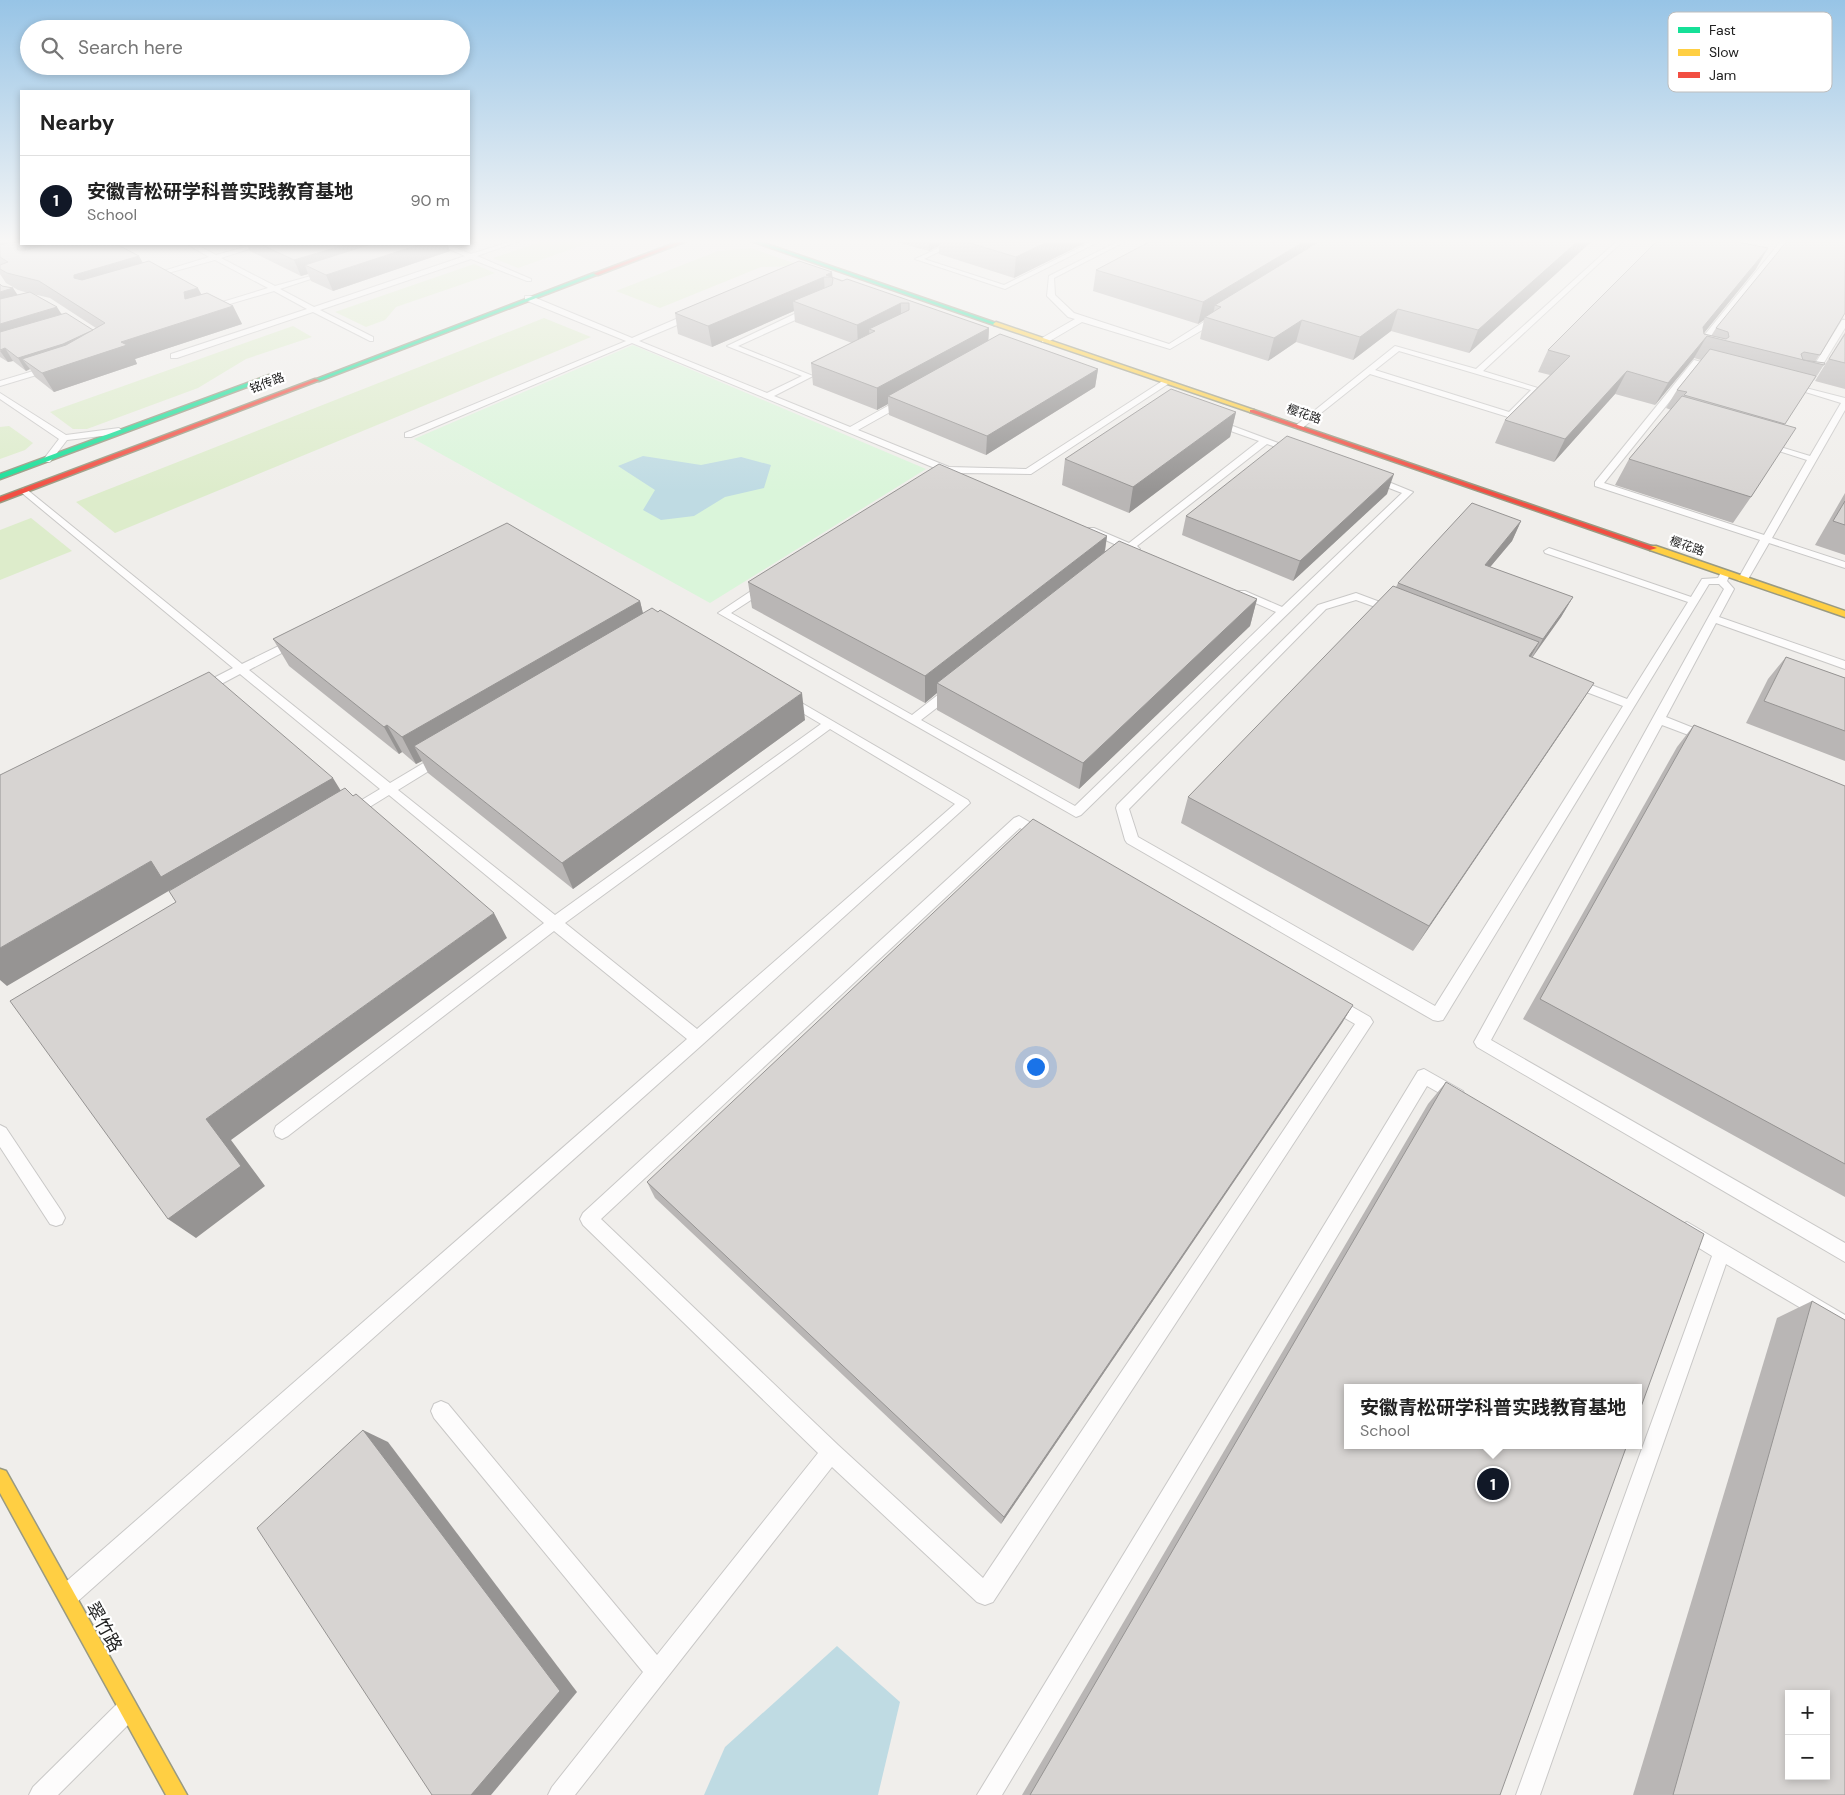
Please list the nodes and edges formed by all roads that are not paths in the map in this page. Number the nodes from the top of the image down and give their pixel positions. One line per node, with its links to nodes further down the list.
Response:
1 (269, 325): 18 (lane)
2 (346, 325): 14 (lane)
3 (458, 325): 51 (street, 铭传路)
4 (593, 325): 16 (lane)
5 (670, 325): 16 (lane)
6 (777, 325): 24 (lane)
7 (1001, 325): 15 (street, 樱花路)
8 (1071, 325): 15 (lane)
9 (1099, 325): 10 (lane)
10 (1205, 325)
11 (1528, 325): 22 (lane)
12 (1718, 325): 54 (lane)
13 (1843, 325): 27 (lane)
14 (375, 338): 17 (street)
15 (1045, 340): 26 (street, 樱花路)
16 (632, 341): 32 (lane); 39 (lane)
17 (352, 346)
18 (174, 356)
19 (56, 366): 28 (lane)
20 (1369, 371): 22 (lane); 22 (lane); 36 (lane)
21 (818, 372): 24 (lane)
22 (1477, 372)
23 (280, 373): 38 (street, 铭传路)
24 (809, 376): 32 (lane)
25 (1789, 377): 27 (lane)
26 (1167, 382): 36 (street, 樱花路); 46 (lane)
27 (1808, 382): 30 (lane)
28 (0, 384)
29 (1780, 384): 34 (lane)
30 (1845, 392)
31 (0, 395): 40 (lane)
32 (767, 396): 37 (lane)
33 (909, 398): 37 (lane)
34 (1845, 402): 44 (lane)
35 (1205, 419): 41 (lane)
36 (1298, 427): 60 (street, 樱花路)
37 (851, 430): 46 (lane)
38 (125, 431): 40 (lane); 45 (street, 铭传路)
39 (408, 435)
40 (64, 438): 45 (lane)
41 (1265, 440): 43 (lane); 55 (lane)
42 (1757, 443): 44 (lane)
43 (1301, 453)
44 (1812, 459): 54 (lane)
45 (47, 460): 48 (street, 铭传路)
46 (949, 470): 49 (lane); 50 (lane)
47 (1363, 476): 65 (lane)
48 (0, 477)
49 (932, 481)
50 (976, 482)
51 (24, 491): 52 (street, 铭传路); 71 (lane)
52 (0, 500)
53 (1085, 528): 55 (lane)
54 (1766, 539): 59 (lane); 61 (lane)
55 (1130, 547): 57 (lane); 58 (lane)
56 (1548, 551): 64 (lane)
57 (1148, 554)
58 (1114, 559)
59 (1845, 565)
60 (1723, 577): 61 (street, 樱花路); 64 (lane); 68 (lane)
61 (1743, 579): 67 (street, 樱花路)
62 (773, 582): 78 (lane)
63 (1229, 588): 65 (lane)
64 (1694, 601): 76 (lane)
65 (1283, 611): 78 (lane)
66 (1402, 614): 76 (lane)
67 (1845, 614)
68 (1713, 618): 70 (lane); 77 (lane)
69 (303, 638): 71 (lane)
70 (1845, 664)
71 (241, 669): 74 (lane); 82 (lane)
72 (1557, 676): 76 (lane)
73 (960, 683): 78 (lane)
74 (196, 692)
75 (779, 694): 79 (lane)
76 (1630, 704)
77 (1659, 719): 80 (lane); 92 (lane)
78 (913, 720)
79 (829, 724): 84 (lane); 85 (lane)
80 (1721, 744)
81 (449, 754): 82 (lane)
82 (389, 790): 83 (lane); 84 (lane)
83 (339, 820)
84 (554, 923): 85 (lane); 87 (lane)
85 (698, 1039): 97 (lane)
86 (1475, 1106): 103 (lane)
87 (282, 1130)
88 (0, 1133): 89 (lane)
89 (56, 1218)
90 (1670, 1222): 91 (lane)
91 (1722, 1252): 93 (lane); 104 (lane)
92 (1845, 1253)
93 (1845, 1326)
94 (441, 1411): 98 (lane)
95 (831, 1452): 95 (lane); 98 (lane)
96 (0, 1477): 97 (street, 翠竹路)
97 (67, 1596): 99 (street, 翠竹路)
98 (657, 1672): 102 (lane)
99 (129, 1709): 100 (lane); 101 (street, 翠竹路)
100 (41, 1795)
101 (177, 1795)
102 (560, 1795)
103 (990, 1795)
104 (1528, 1795)

